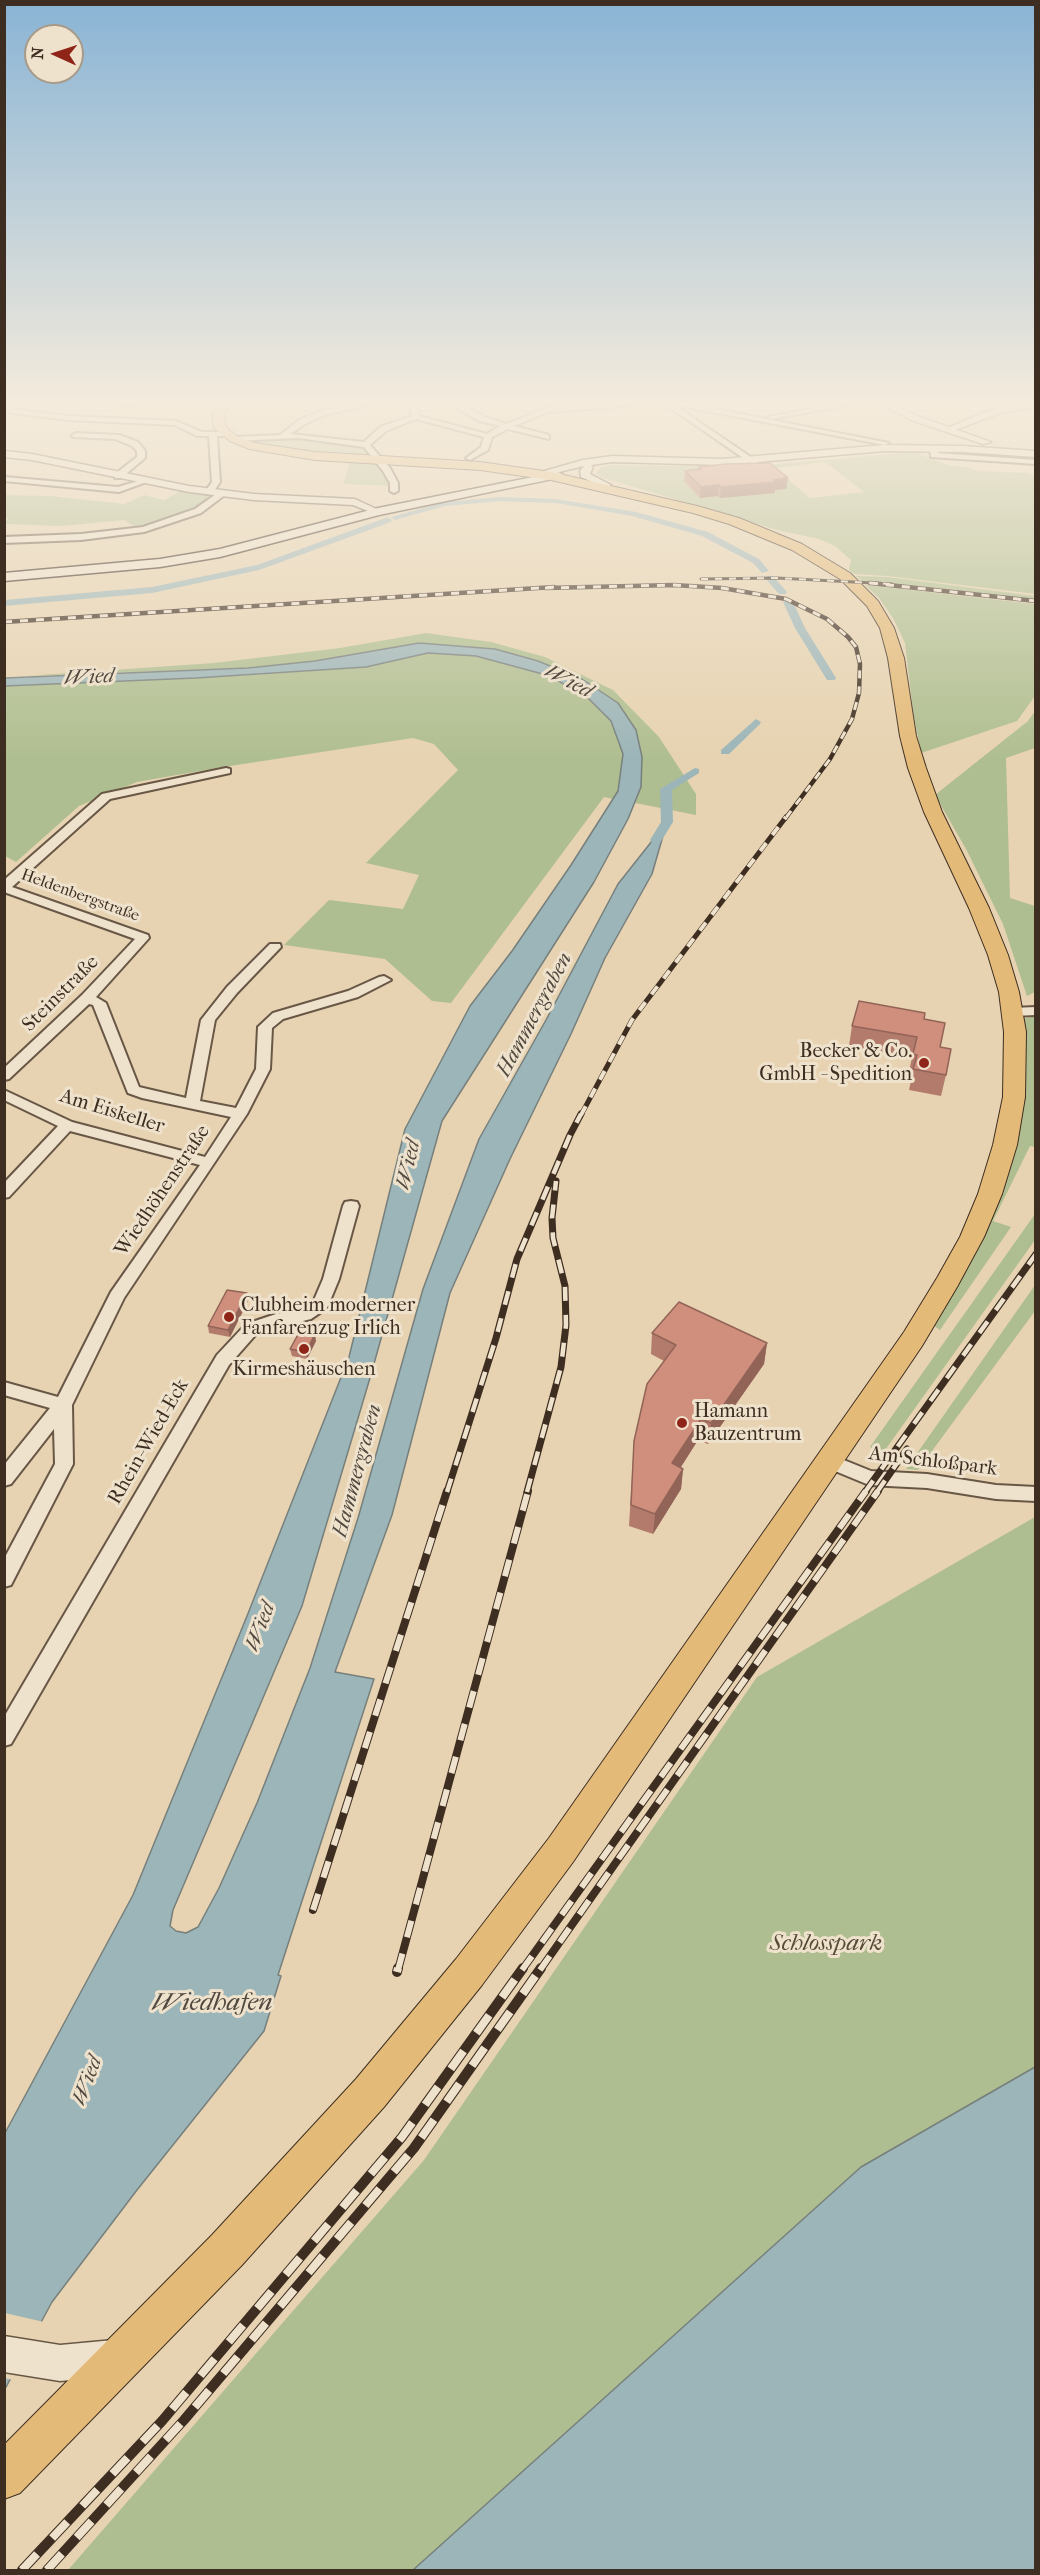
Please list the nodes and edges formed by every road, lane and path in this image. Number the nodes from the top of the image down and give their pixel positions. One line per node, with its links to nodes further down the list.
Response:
1 (176, 519): 4 (street)
2 (338, 519): 5 (main road)
3 (725, 519): 12 (main road)
4 (4, 540)
5 (4, 577)
6 (226, 771): 7 (street)
7 (4, 888): 8 (street, Heldenbergstraße)
8 (143, 938): 11 (street, Steinstraße)
9 (275, 946): 15 (street)
10 (384, 980): 16 (street, Wiedhöhenstraße)
11 (87, 998): 13 (street, Steinstraße); 15 (street)
12 (1024, 1012): 23 (main road)
13 (4, 1076)
14 (4, 1094): 17 (street, Am Eiskeller)
15 (192, 1103): 16 (street)
16 (240, 1114): 18 (street, Wiedhöhenstraße)
17 (67, 1125): 18 (street, Am Eiskeller); 19 (street)
18 (209, 1163): 22 (street, Wiedhöhenstraße)
19 (4, 1193)
20 (351, 1206): 27 (street, Rhein-Wied-Eck)
21 (4, 1388): 22 (street)
22 (63, 1405): 24 (street, Wiedhöhenstraße); 26 (street)
23 (829, 1461): 25 (street, Am Schloßpark); 29 (main road)
24 (4, 1479)
25 (1035, 1494)
26 (4, 1580)
27 (4, 1737)
28 (4, 2354): 29 (street)
29 (125, 2356): 30 (main road)
30 (4, 2477)

